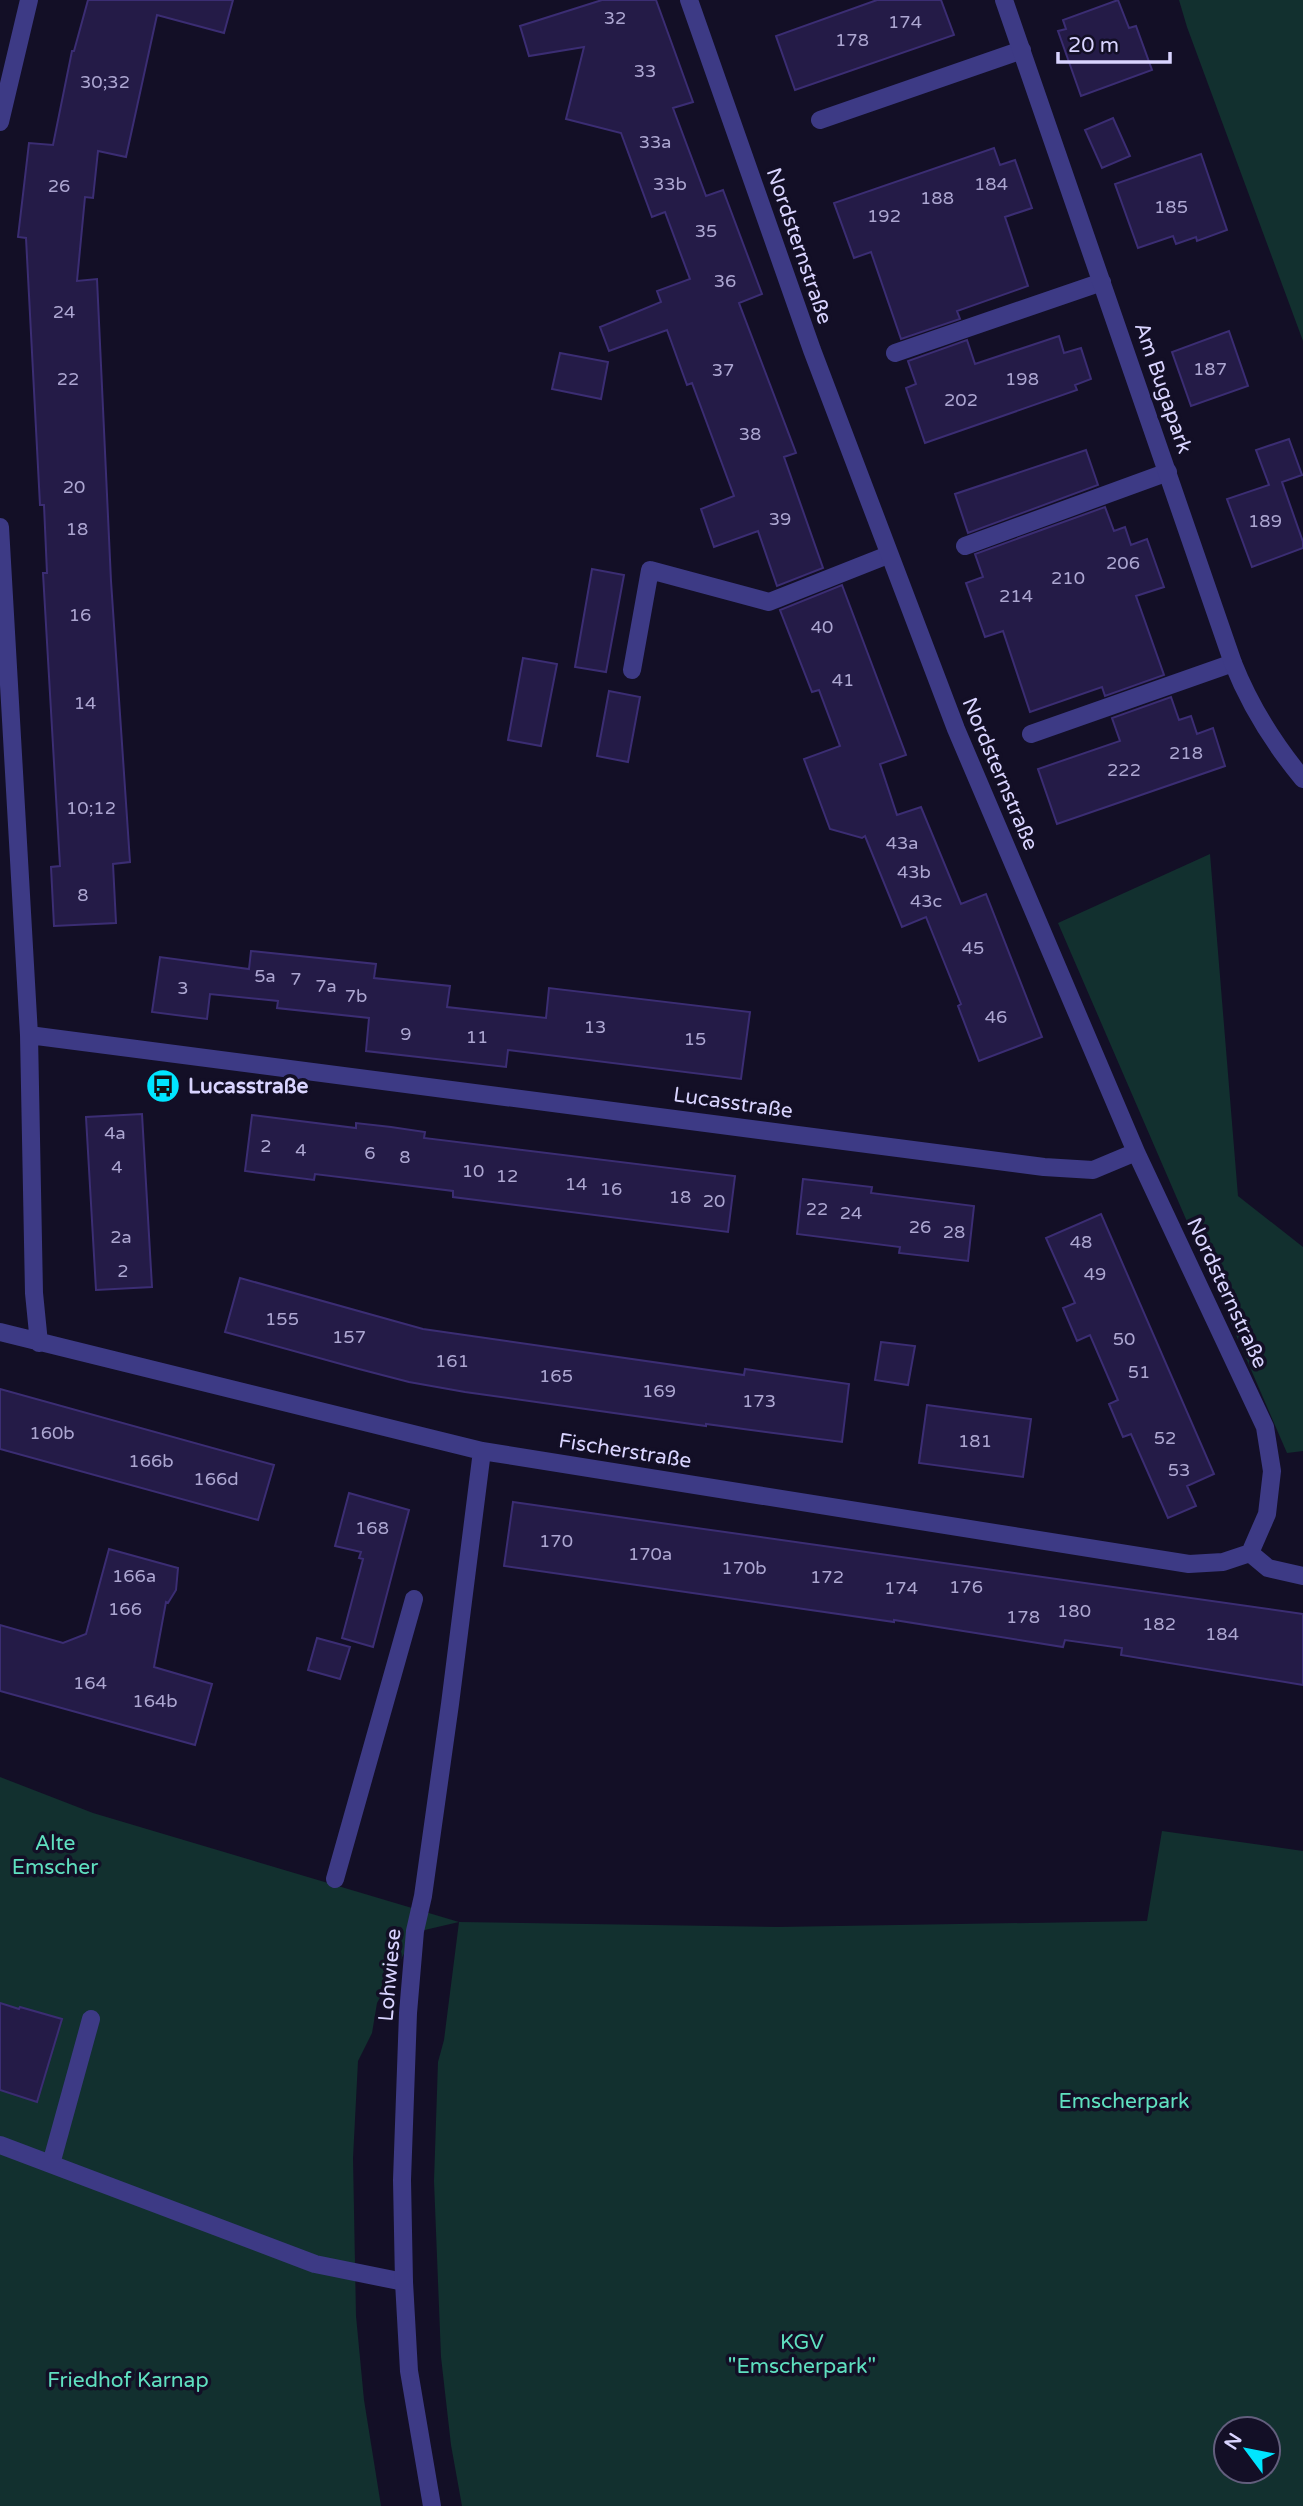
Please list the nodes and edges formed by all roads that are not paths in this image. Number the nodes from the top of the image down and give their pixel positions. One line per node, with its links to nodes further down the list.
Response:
1 (689, 0): 12 (street, Nordsternstraße)
2 (1004, 0): 4 (street, Am Bugapark)
3 (25, 1): 6 (street)
4 (1023, 50): 5 (street); 7 (street, Am Bugapark)
5 (820, 120)
6 (0, 122)
7 (1102, 282): 8 (street); 9 (street, Am Bugapark)
8 (895, 353)
9 (1168, 472): 11 (street); 13 (street, Am Bugapark)
10 (0, 527): 17 (street)
11 (965, 546)
12 (888, 555): 14 (street); 18 (street, Nordsternstraße)
13 (1233, 663): 15 (street); 16 (street, Am Bugapark)
14 (632, 670)
15 (1031, 734)
16 (1303, 779)
17 (29, 1035): 18 (street, Lucasstraße); 20 (street)
18 (1136, 1152): 22 (street, Nordsternstraße)
19 (0, 1332): 20 (street, Fischerstraße)
20 (39, 1343): 21 (street, Fischerstraße)
21 (482, 1451): 22 (street, Fischerstraße); 29 (street, Lohwiese)
22 (1250, 1553): 23 (street)
23 (1303, 1576)
24 (414, 1599): 25 (street)
25 (335, 1879)
26 (91, 2019): 28 (street)
27 (0, 2145): 28 (street)
28 (51, 2164): 29 (street)
29 (404, 2282): 30 (street, Lohwiese)
30 (432, 2506)

